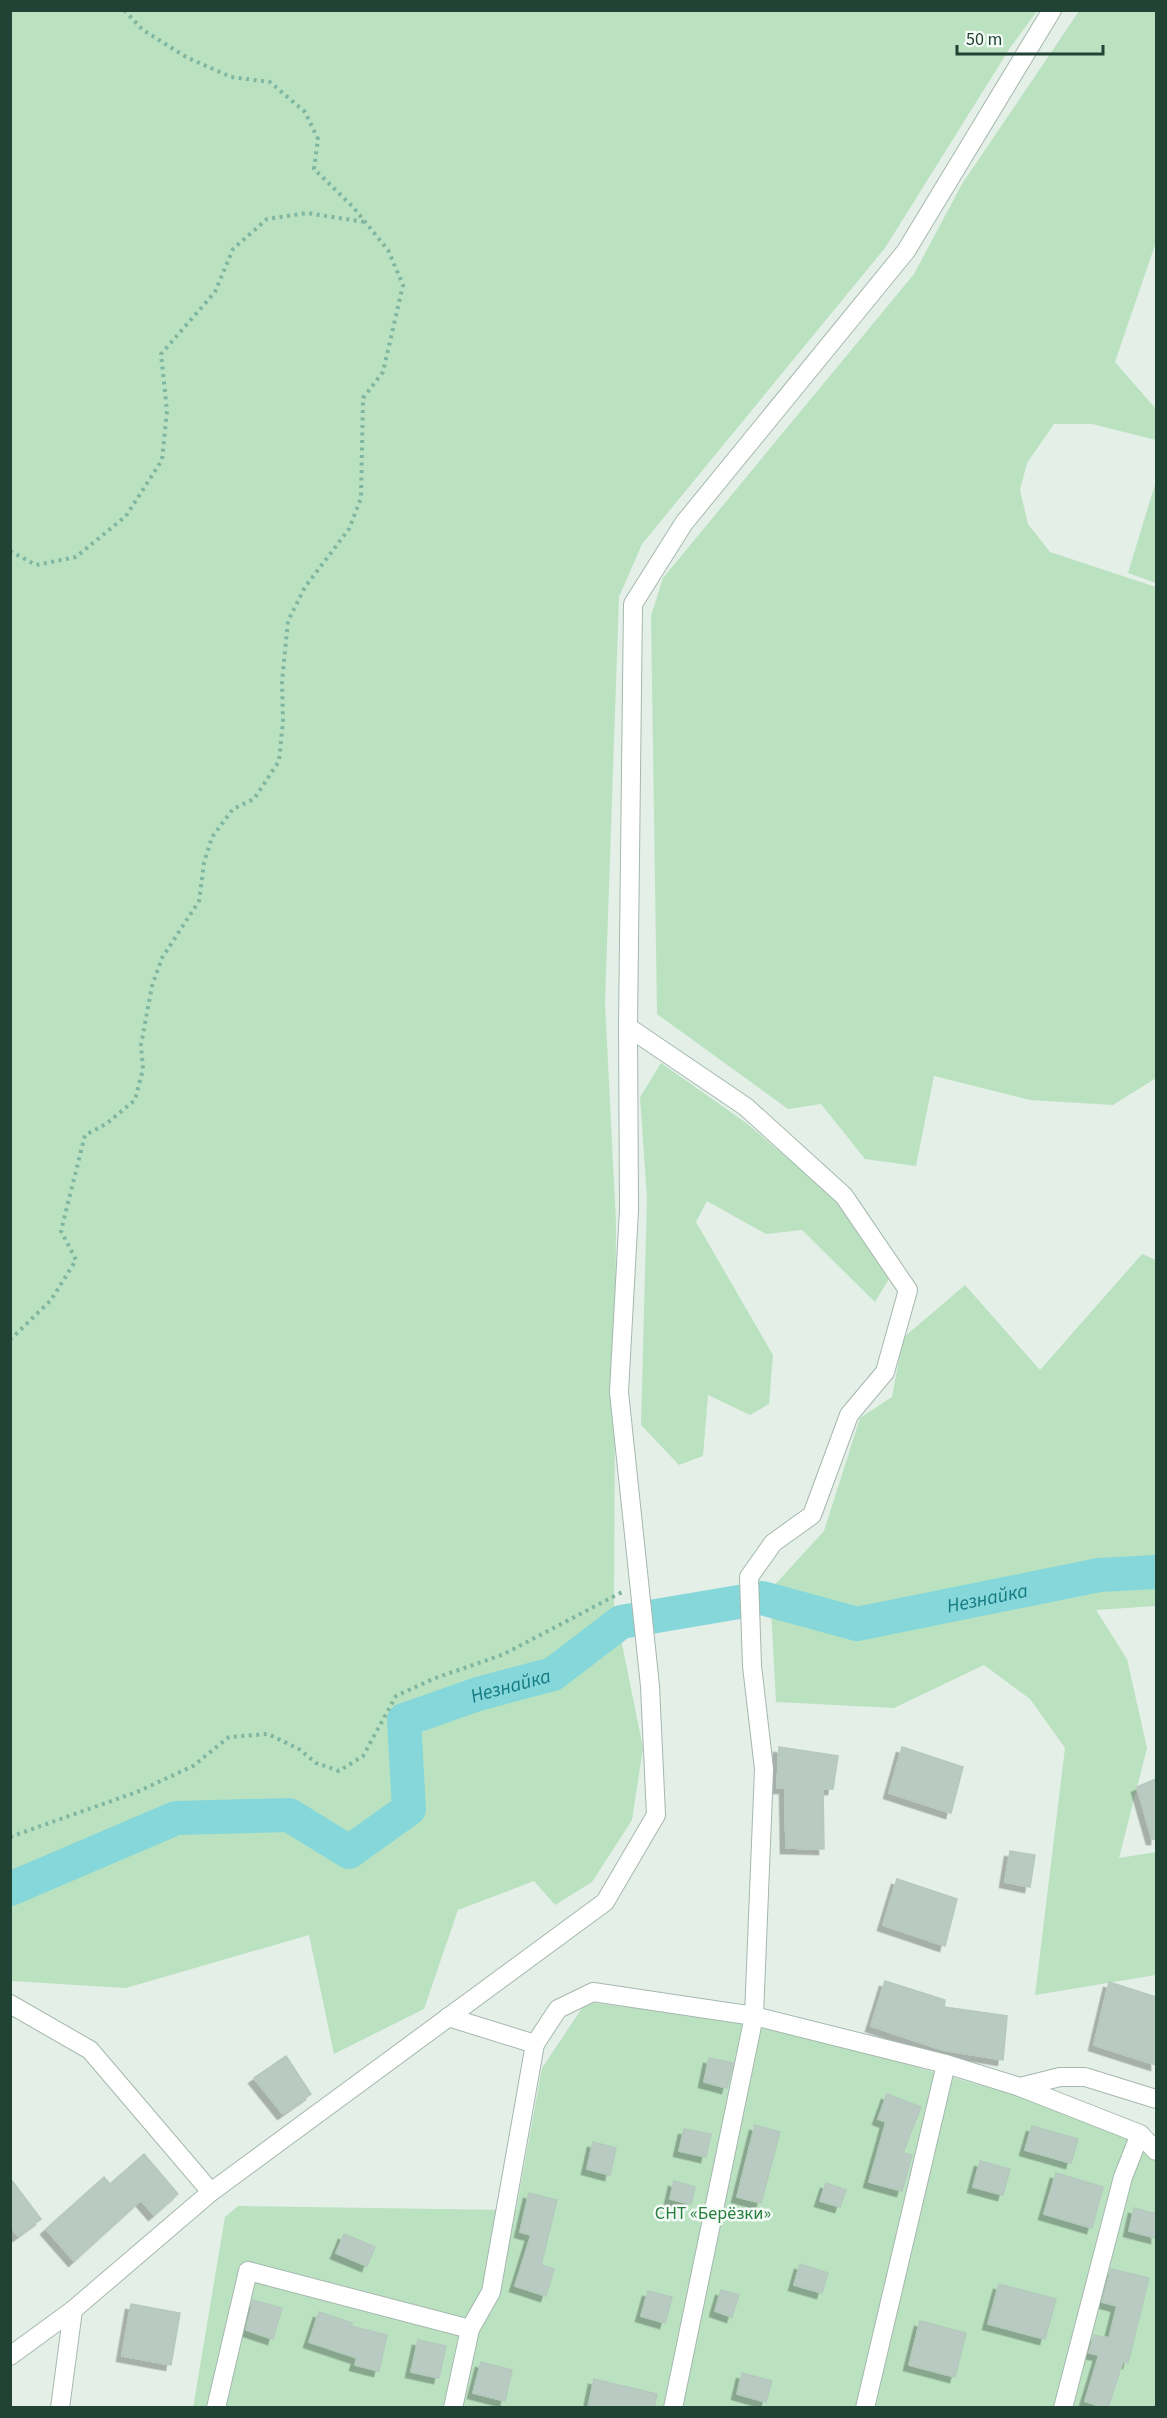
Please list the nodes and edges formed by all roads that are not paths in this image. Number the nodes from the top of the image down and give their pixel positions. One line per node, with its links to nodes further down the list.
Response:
1 (1052, 10): 2 (street)
2 (628, 1027): 4 (street); 5 (street)
3 (10, 2004): 12 (street)
4 (754, 2016): 6 (street); 7 (street); 19 (street)
5 (448, 2017): 6 (street); 12 (street)
6 (535, 2044): 14 (street)
7 (946, 2064): 8 (street); 20 (street)
8 (1020, 2087): 9 (street); 10 (street)
9 (1156, 2099)
10 (1140, 2134): 11 (street); 21 (street)
11 (1156, 2151)
12 (211, 2192): 13 (street)
13 (73, 2310): 15 (street); 16 (street)
14 (470, 2329): 17 (street); 18 (street)
15 (10, 2356)
16 (60, 2408)
17 (216, 2408)
18 (453, 2408)
19 (673, 2408)
20 (865, 2408)
21 (1063, 2408)

